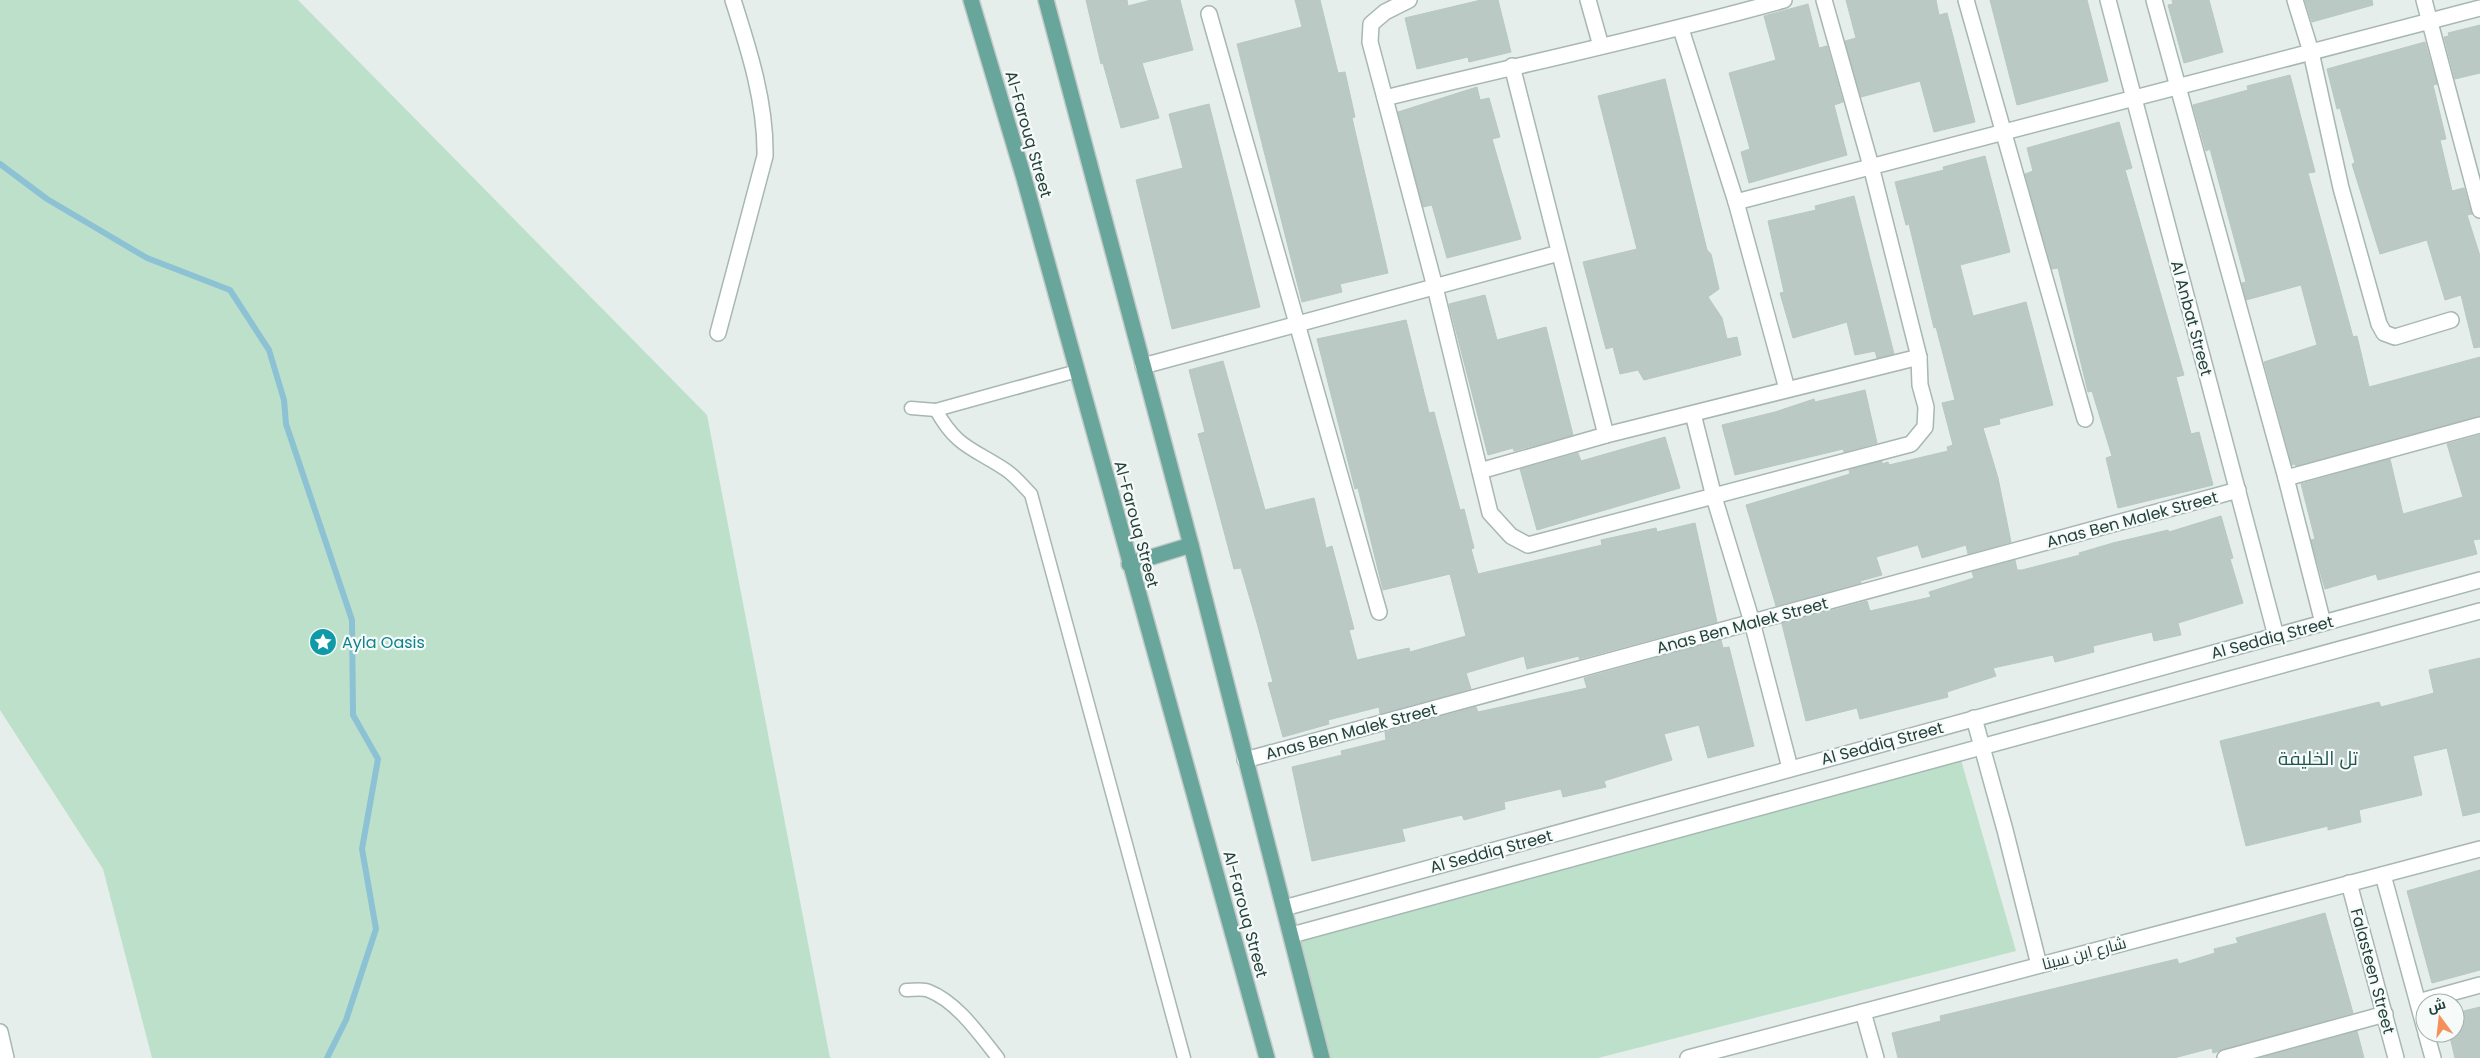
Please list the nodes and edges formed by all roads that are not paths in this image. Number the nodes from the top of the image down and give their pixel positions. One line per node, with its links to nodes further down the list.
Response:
1 (733, 0): 31 (street)
2 (971, 0): 34 (main road, Al-Farouq Street)
3 (1046, 0): 33 (main road)
4 (1409, 0): 21 (street)
5 (1588, 0): 17 (street)
6 (1784, 0): 16 (street)
7 (1824, 0): 24 (street)
8 (1966, 0): 23 (street)
9 (2108, 0): 22 (street, Al Anbat Street)
10 (2154, 0): 20 (street)
11 (2295, 0): 18 (street)
12 (2424, 0): 15 (street)
13 (2480, 8): 15 (street)
14 (1209, 14): 30 (street)
15 (2430, 22): 18 (street); 26 (street)
16 (1681, 29): 17 (street); 25 (street)
17 (1601, 46): 19 (street)
18 (2311, 52): 20 (street); 29 (street)
19 (1512, 66): 21 (street); 27 (street)
20 (2178, 86): 22 (street); 43 (street)
21 (1385, 98): 28 (street)
22 (2134, 98): 23 (street); 44 (street, Al Anbat Street)
23 (2004, 132): 24 (street); 39 (street)
24 (1871, 166): 25 (street); 32 (street)
25 (1736, 202): 35 (street)
26 (2480, 209)
27 (1559, 253): 28 (street); 41 (street)
28 (1435, 287): 30 (street); 42 (street)
29 (2451, 320)
30 (1297, 324): 33 (street); 50 (street)
31 (718, 333)
32 (1919, 357): 35 (street); 45 (street)
33 (1143, 366): 46 (main road)
34 (1077, 370): 37 (lane); 47 (main road, Al-Farouq Street)
35 (1787, 389): 38 (street)
36 (911, 408): 37 (lane)
37 (936, 410): 74 (lane)
38 (1693, 414): 41 (street); 45 (street)
39 (2085, 419)
40 (2480, 425): 43 (street)
41 (1606, 435): 42 (street)
42 (1480, 471): 45 (street)
43 (2286, 478): 52 (street)
44 (2238, 490): 51 (street, Anas Ben Malek Street); 53 (street, Al Anbat Street)
45 (1714, 497): 51 (street)
46 (1191, 545): 47 (main road); 56 (main road)
47 (1129, 564): 75 (main road, Al-Farouq Street)
48 (2480, 580): 52 (street, Al Seddiq Street)
49 (2480, 611): 55 (street, Al Seddiq Street)
50 (1378, 612)
51 (1752, 622): 56 (street, Anas Ben Malek Street); 57 (street)
52 (2323, 623): 53 (street, Al Seddiq Street)
53 (2276, 636): 54 (street, Al Seddiq Street)
54 (1974, 718): 55 (street); 57 (street, Al Seddiq Street)
55 (1983, 747): 62 (street, Al Seddiq Street); 63 (street)
56 (1245, 760): 61 (main road)
57 (1790, 768): 61 (street, Al Seddiq Street)
58 (2480, 849): 59 (street, شارع ابن سينا)
59 (2383, 874): 60 (street, شارع ابن سينا); 66 (street)
60 (2349, 883): 63 (street, شارع ابن سينا); 69 (street, Falasteen Street)
61 (1284, 908): 62 (main road)
62 (1292, 935): 76 (main road)
63 (2039, 965): 68 (street, شارع ابن سينا)
64 (2480, 986): 67 (street)
65 (906, 990): 73 (lane)
66 (2416, 993)
67 (2453, 993)
68 (1863, 1012): 77 (street, شارع ابن سينا); 78 (street)
69 (2385, 1014): 79 (street); 80 (street, Falasteen Street)
70 (0, 1032): 72 (street)
71 (2429, 1043): 81 (street)
72 (6, 1058)
73 (998, 1058)
74 (1184, 1058)
75 (1267, 1058)
76 (1322, 1058)
77 (1688, 1058)
78 (1876, 1058)
79 (2225, 1058)
80 (2396, 1058)
81 (2433, 1058)

